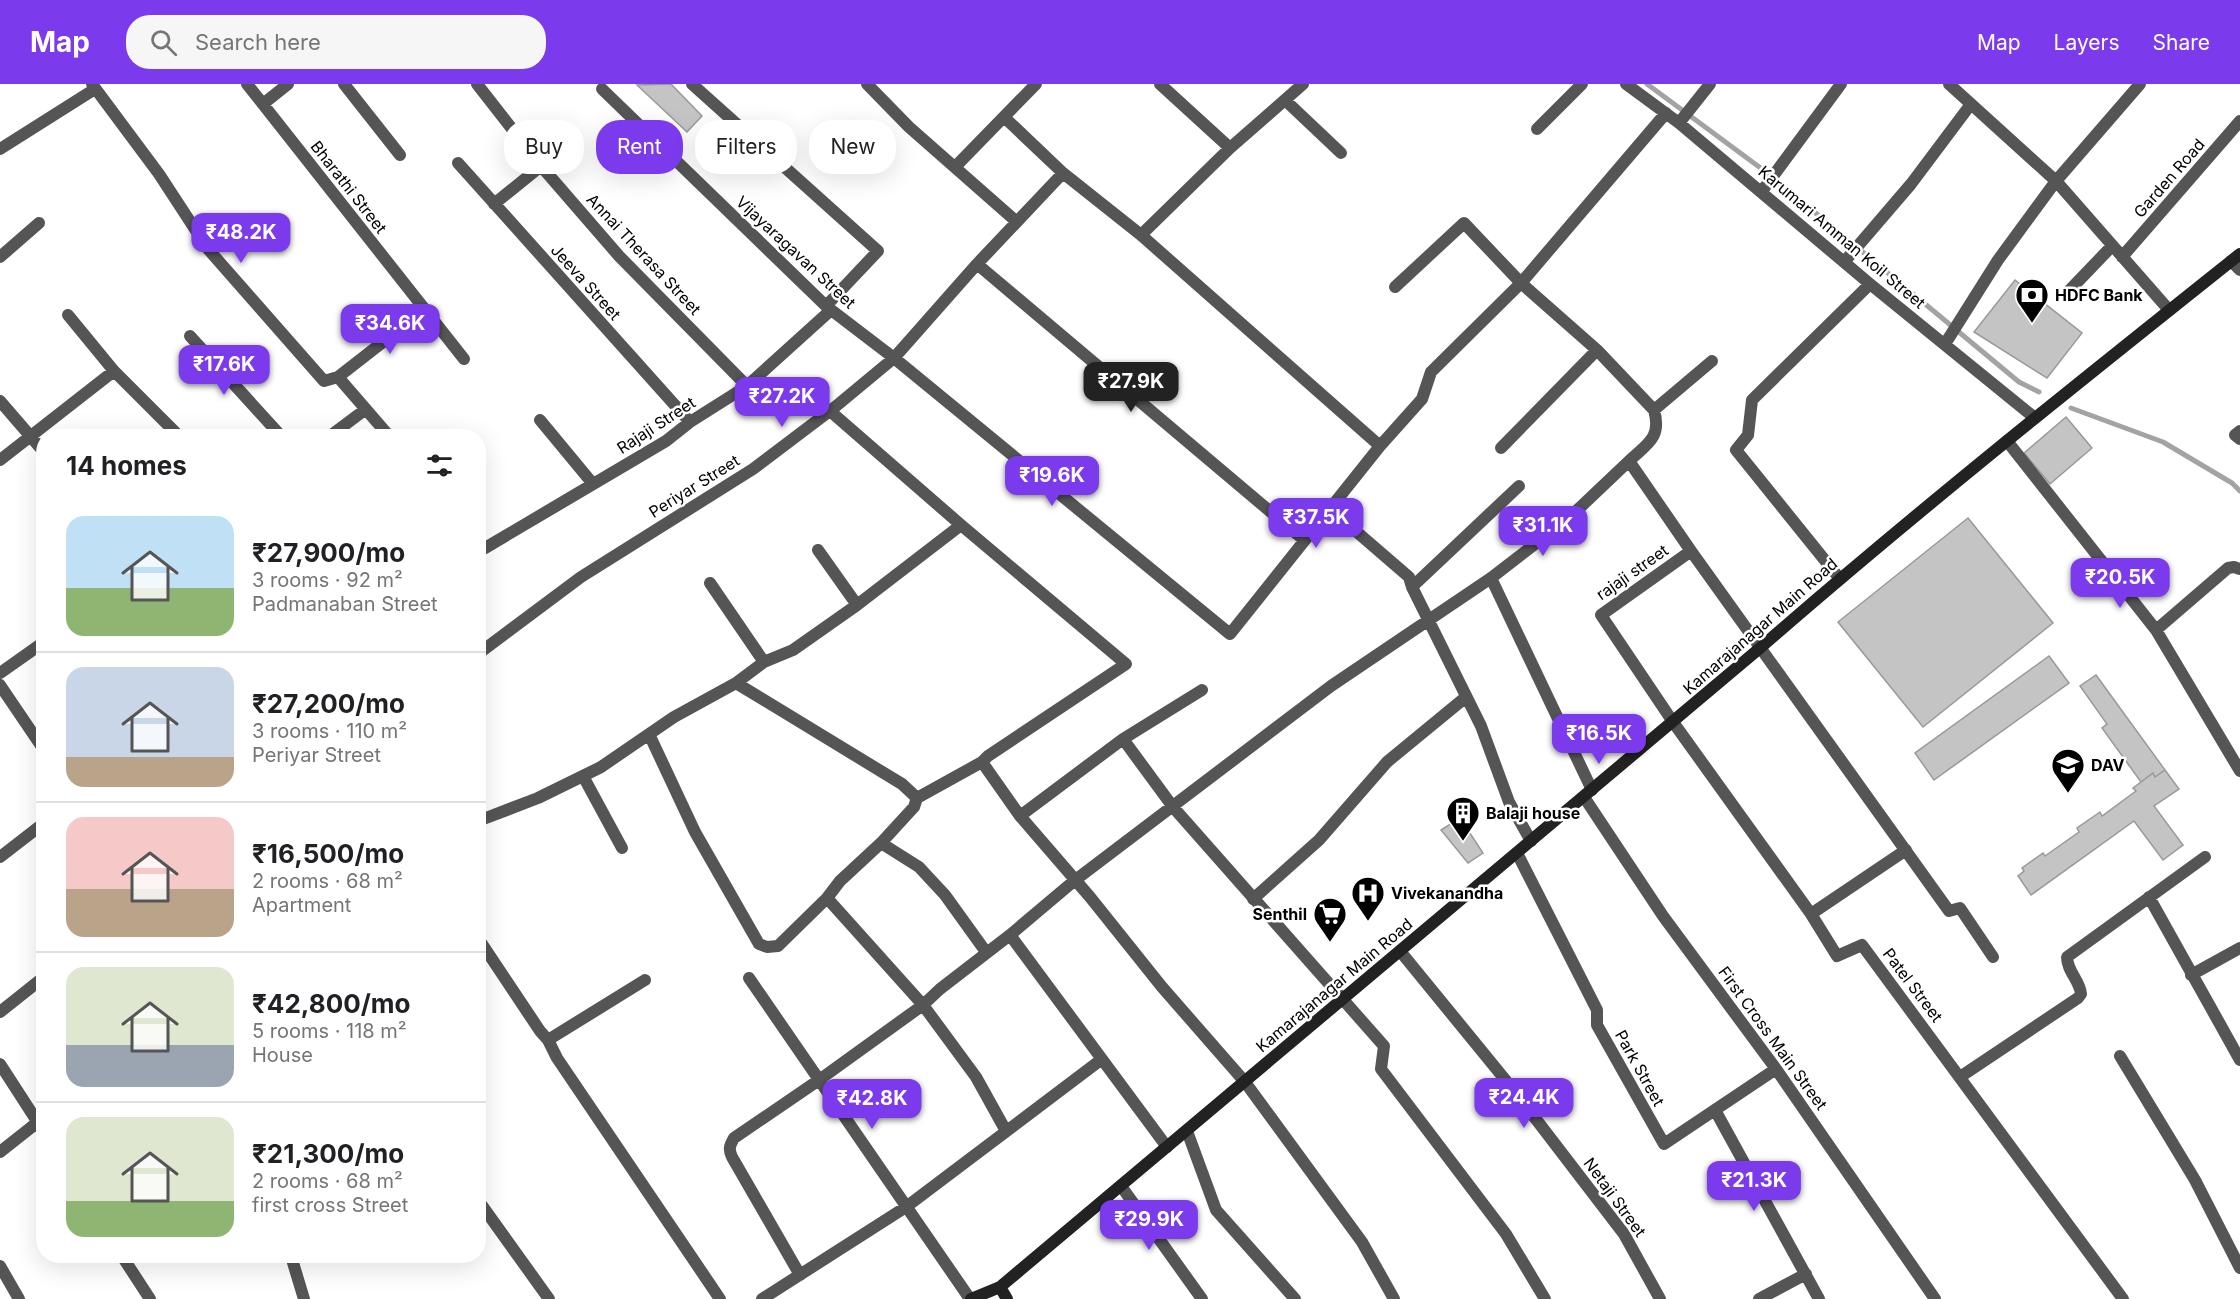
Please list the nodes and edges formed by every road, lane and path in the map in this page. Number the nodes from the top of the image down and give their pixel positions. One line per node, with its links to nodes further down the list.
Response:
1 (247, 84): 19 (street, Bharathi Street)
2 (288, 84): 19 (street)
3 (344, 84): 30 (street)
4 (477, 84): 23 (street, Annai Therasa Street)
5 (692, 84): 52 (street, Rajaji Street)
6 (867, 84): 32 (street)
7 (1036, 84): 22 (street)
8 (1160, 84): 27 (street)
9 (1303, 84): 18 (street)
10 (1582, 84): 26 (street)
11 (1626, 84): 21 (street, Karumari Amman Koil Street)
12 (1710, 84): 25 (street)
13 (1841, 84): 37 (street)
14 (1948, 84): 20 (street)
15 (2140, 84): 36 (street)
16 (94, 86): 28 (street); 63 (street)
17 (602, 89): 52 (street, Vijayaragavan Street)
18 (1286, 101): 27 (street); 29 (street)
19 (263, 104): 53 (street, Bharathi Street)
20 (1971, 104): 36 (street); 45 (street)
21 (1666, 113): 25 (street, Karumari Amman Koil Street); 48 (street)
22 (1004, 117): 32 (street); 33 (street)
23 (505, 120)
24 (2240, 121): 43 (street, Garden Road)
25 (1679, 123): 37 (street, Karumari Amman Koil Street)
26 (1537, 129)
27 (1230, 148): 41 (street)
28 (0, 149)
29 (1341, 153)
30 (400, 155)
31 (458, 163): 38 (street, Jeeva Street)
32 (955, 167): 39 (street)
33 (1063, 173): 39 (street, Periyar Street); 41 (street)
34 (531, 174): 38 (street)
35 (548, 174): 64 (street, Annai Therasa Street)
36 (2056, 181): 42 (street); 57 (street)
37 (1764, 188): 45 (street, Karumari Amman Koil Street)
38 (494, 204): 71 (street, Jeeva Street)
39 (1017, 222): 47 (street, Periyar Street)
40 (39, 223): 44 (street)
41 (1141, 235): 83 (street)
42 (2112, 246): 43 (street); 51 (street)
43 (2122, 257): 54 (street)
44 (0, 258)
45 (1845, 261): 49 (street, Karumari Amman Koil Street)
46 (2237, 261): 54 (main road, Kamarajanagar Main Road)
47 (977, 264): 59 (street, Periyar Street); 91 (street)
48 (1521, 283): 50 (street); 58 (street); 83 (street)
49 (1870, 284): 57 (street, Karumari Amman Koil Street); 97 (street)
50 (1395, 287)
51 (2065, 295)
52 (829, 308): 59 (street, Vijayaragavan Street); 64 (street, Rajaji Street)
53 (424, 310): 60 (street, Bharathi Street); 63 (street)
54 (2169, 310): 69 (main road, Kamarajanagar Main Road)
55 (68, 315): 62 (street)
56 (190, 336): 74 (street)
57 (1945, 344): 69 (street, Karumari Amman Koil Street)
58 (1597, 350): 67 (street); 84 (street)
59 (894, 358): 68 (street, Periyar Street); 91 (street, Vijayaragavan Street)
60 (464, 359)
61 (1712, 361): 67 (street)
62 (114, 371): 72 (street); 73 (street)
63 (338, 377): 66 (street)
64 (747, 386): 71 (street, Rajaji Street)
65 (0, 401): 79 (street)
66 (366, 410): 75 (street); 76 (street)
67 (1654, 410): 86 (street)
68 (830, 411): 90 (street); 104 (street, Periyar Street)
69 (2035, 418): 81 (main road, Kamarajanagar Main Road)
70 (540, 420): 87 (street)
71 (690, 422): 87 (street, Rajaji Street)
72 (40, 429)
73 (172, 429)
74 (275, 429)
75 (340, 429)
76 (383, 429)
77 (2240, 431): 80 (street)
78 (36, 432): 79 (street)
79 (30, 437): 82 (street); 85 (street)
80 (2240, 439)
81 (2007, 441): 97 (main road, Kamarajanagar Main Road); 102 (street)
82 (36, 443)
83 (1380, 446): 89 (street)
84 (1501, 448)
85 (0, 460)
86 (1629, 461): 94 (street); 96 (street)
87 (593, 484): 92 (street, Rajaji Street)
88 (1519, 486): 99 (street)
89 (1329, 508): 91 (street); 99 (street)
90 (961, 525): 100 (street); 117 (street)
91 (1304, 540)
92 (486, 542)
93 (818, 550): 100 (street)
94 (1691, 551): 105 (street, rajaji street); 113 (street, rajaji street)
95 (2240, 569): 102 (street)
96 (1491, 578): 101 (street); 120 (street, First Cross Main Street)
97 (1839, 579): 105 (main road, Kamarajanagar Main Road)
98 (710, 583): 106 (street)
99 (1412, 587): 101 (street)
100 (856, 605): 106 (street)
101 (1430, 621): 111 (street); 122 (street)
102 (2156, 630): 118 (street)
103 (36, 648): 107 (street)
104 (486, 648)
105 (1760, 648): 113 (main road, Kamarajanagar Main Road); 129 (street, rajaji street)
106 (764, 662): 108 (street)
107 (0, 673)
108 (736, 683): 114 (street); 121 (street)
109 (0, 685): 112 (street)
110 (1202, 690): 115 (street)
111 (1466, 697): 126 (street); 136 (street)
112 (4, 702): 116 (street)
113 (1673, 722): 120 (main road, Kamarajanagar Main Road); 137 (street, Patel Street)
114 (649, 734): 119 (street); 135 (street)
115 (1123, 739): 122 (street); 123 (street)
116 (36, 740)
117 (982, 762): 121 (street); 123 (street)
118 (2240, 771)
119 (583, 776): 124 (street); 128 (street)
120 (1588, 794): 126 (main road, Kamarajanagar Main Road); 156 (street, First Cross Main Street)
121 (917, 798): 127 (street)
122 (1173, 807): 133 (street); 136 (street)
123 (1020, 816): 133 (street)
124 (486, 818)
125 (36, 829): 132 (street)
126 (1531, 841): 130 (main road, Kamarajanagar Main Road)
127 (881, 843): 135 (street); 142 (street)
128 (622, 848)
129 (1906, 850): 137 (street); 143 (street, rajaji street)
130 (1517, 853): 141 (main road, Kamarajanagar Main Road); 160 (street, Park Street)
131 (2205, 856): 134 (street)
132 (0, 857)
133 (1074, 881): 138 (street); 159 (street)
134 (2149, 897): 144 (street); 157 (street)
135 (827, 898): 149 (street)
136 (1253, 899): 148 (street)
137 (1810, 914): 157 (street, Patel Street)
138 (1011, 934): 142 (street); 153 (street)
139 (2240, 948): 144 (street)
140 (486, 950): 151 (street)
141 (1400, 951): 148 (main road, Kamarajanagar Main Road); 189 (street, Netaji Street)
142 (986, 952): 149 (street)
143 (1993, 957)
144 (2191, 975): 154 (street)
145 (749, 978): 158 (street)
146 (645, 980): 151 (street)
147 (36, 983): 150 (street)
148 (1343, 999): 159 (main road, Kamarajanagar Main Road); 188 (street)
149 (923, 1005): 158 (street); 163 (street)
150 (0, 1012)
151 (548, 1040): 181 (street)
152 (2120, 1056): 173 (street)
153 (1102, 1059): 163 (street); 165 (street)
154 (2240, 1060)
155 (0, 1064): 161 (street)
156 (1776, 1069): 160 (street, Park Street); 192 (street, First Cross Main Street)
157 (1960, 1077): 193 (street, Patel Street)
158 (819, 1080): 168 (street); 174 (street)
159 (1245, 1082): 164 (main road, Kamarajanagar Main Road); 187 (street)
160 (1715, 1110): 175 (street)
161 (36, 1117)
162 (36, 1127): 166 (street)
163 (1006, 1131): 168 (street)
164 (1187, 1131): 165 (main road, Kamarajanagar Main Road); 186 (street)
165 (1167, 1147): 167 (main road, Kamarajanagar Main Road)
166 (0, 1152)
167 (1121, 1186): 176 (main road, Kamarajanagar Main Road); 185 (street)
168 (906, 1207): 174 (street); 183 (street)
169 (486, 1211): 180 (street)
170 (127, 1263): 178 (street)
171 (293, 1263): 179 (street)
172 (0, 1266): 177 (street)
173 (2240, 1268)
174 (800, 1275): 182 (street)
175 (1806, 1275): 190 (street); 191 (street)
176 (1000, 1287): 183 (main road, Kamarajanagar Main Road); 184 (main road)
177 (19, 1299)
178 (150, 1299)
179 (304, 1299)
180 (549, 1299)
181 (720, 1299)
182 (762, 1299)
183 (971, 1299)
184 (1007, 1299)
185 (1203, 1299)
186 (1295, 1299)
187 (1394, 1299)
188 (1545, 1299)
189 (1660, 1299)
190 (1759, 1299)
191 (1819, 1299)
192 (1935, 1299)
193 (2123, 1299)

